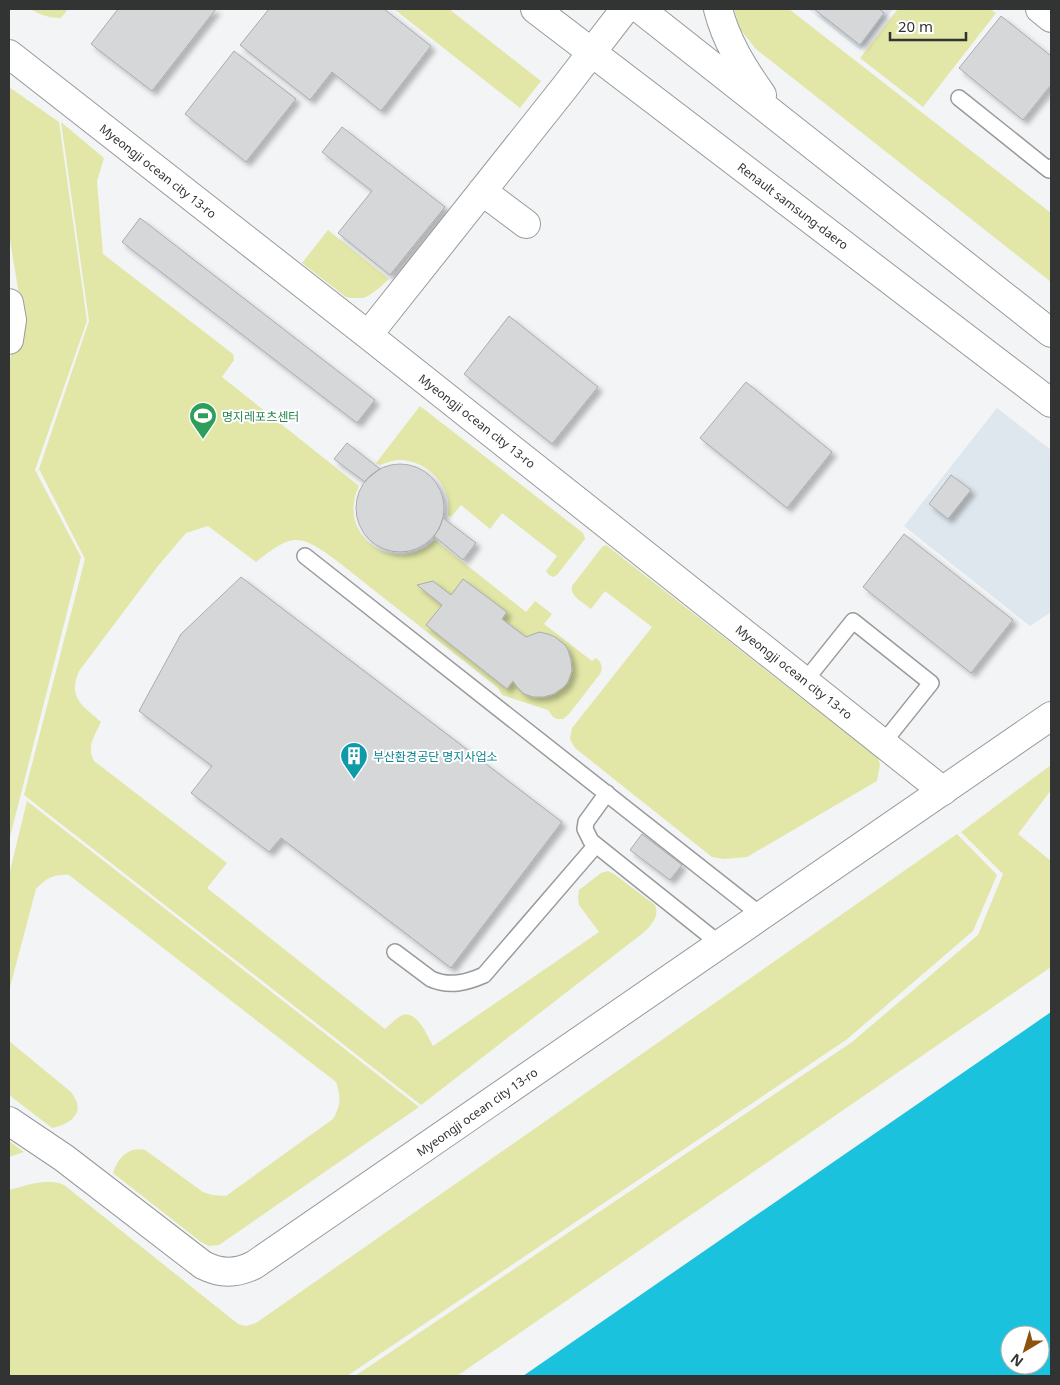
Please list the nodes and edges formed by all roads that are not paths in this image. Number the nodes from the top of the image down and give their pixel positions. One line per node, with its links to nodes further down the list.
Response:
1 (535, 9): 7 (street, Renault samsung-daero)
2 (625, 9): 7 (street)
3 (640, 9): 10 (street)
4 (718, 9): 10 (street)
5 (1040, 9): 6 (street)
6 (1051, 18)
7 (591, 52): 12 (street); 18 (street, Renault samsung-daero)
8 (9, 54): 16 (street, Myeongji ocean city 13-ro)
9 (959, 98): 11 (lane)
10 (777, 116): 15 (street)
11 (1051, 167)
12 (482, 191): 13 (street); 16 (street)
13 (526, 224)
14 (9, 304): 17 (street)
15 (1051, 333)
16 (368, 335): 20 (street, Myeongji ocean city 13-ro)
17 (9, 340)
18 (1051, 403)
19 (305, 556): 24 (lane)
20 (805, 681): 22 (street, Myeongji ocean city 13-ro); 22 (lane)
21 (1051, 716): 23 (street, Myeongji ocean city 13-ro)
22 (883, 743): 23 (street, Myeongji ocean city 13-ro)
23 (943, 791): 26 (street, Myeongji ocean city 13-ro)
24 (607, 793): 25 (lane); 26 (lane)
25 (596, 845): 27 (lane); 28 (lane)
26 (762, 916): 27 (street, Myeongji ocean city 13-ro)
27 (720, 944): 29 (street, Myeongji ocean city 13-ro)
28 (395, 952)
29 (9, 1121)

